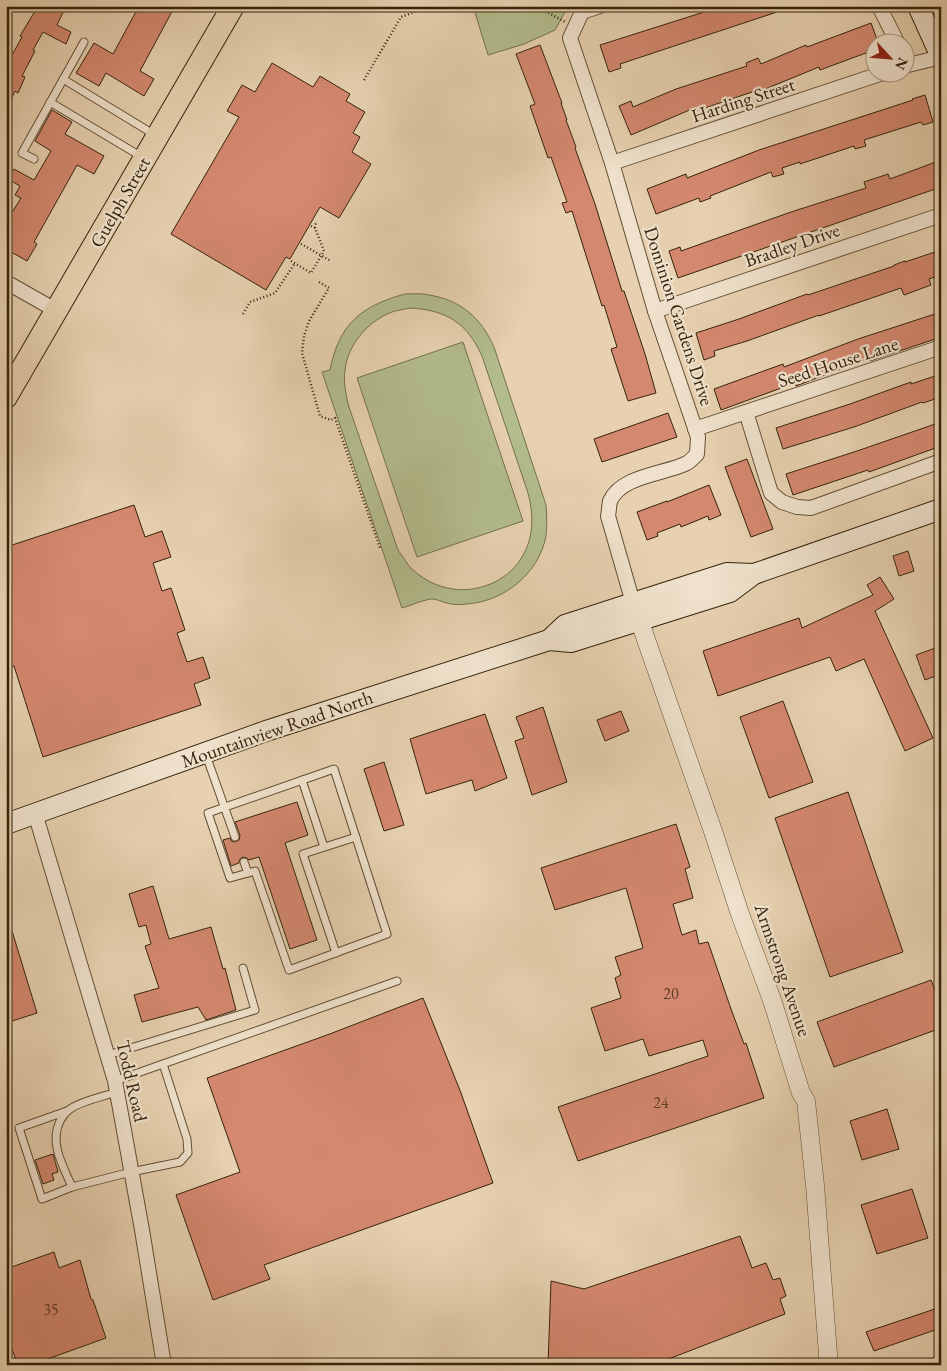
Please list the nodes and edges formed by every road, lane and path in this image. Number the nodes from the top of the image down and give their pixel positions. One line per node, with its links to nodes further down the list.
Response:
1 (233, 6): 16 (main road, Guelph Street)
2 (430, 6): 14 (path)
3 (536, 6): 7 (path)
4 (600, 6): 7 (street)
5 (879, 6): 8 (street)
6 (918, 6): 10 (main road)
7 (575, 28): 19 (street, Dominion Gardens Drive)
8 (892, 32)
9 (84, 42): 13 (lane)
10 (941, 57): 11 (street)
11 (914, 62)
12 (864, 79): 19 (street, Harding Street)
13 (63, 80): 15 (lane); 16 (lane)
14 (364, 80)
15 (50, 102): 17 (lane); 18 (lane)
16 (158, 136): 18 (main road, Guelph Street)
17 (34, 159)
18 (145, 159): 29 (main road, Guelph Street)
19 (612, 163): 30 (street, Dominion Gardens Drive)
20 (941, 215): 30 (street, Bradley Drive)
21 (316, 221): 23 (path)
22 (301, 244): 23 (path)
23 (321, 256): 25 (path); 26 (path)
24 (291, 261): 26 (path)
25 (331, 261)
26 (295, 264): 31 (path)
27 (6, 282): 29 (street)
28 (319, 282): 38 (path)
29 (57, 311): 33 (main road, Guelph Street)
30 (655, 311): 35 (street, Dominion Gardens Drive)
31 (243, 314)
32 (941, 347): 34 (street, Seed House Lane)
33 (6, 396)
34 (746, 412): 35 (street, Seed House Lane); 36 (street)
35 (695, 429): 39 (street, Dominion Gardens Drive)
36 (941, 461)
37 (938, 515): 39 (main road, Mountainview Road North)
38 (380, 548)
39 (636, 611): 40 (main road, Mountainview Road North); 60 (street, Armstrong Avenue)
40 (206, 752): 42 (lane); 43 (main road, Mountainview Road North)
41 (302, 780): 42 (lane); 46 (lane); 47 (lane)
42 (224, 808): 45 (lane); 49 (lane)
43 (35, 813): 44 (main road, Mountainview Road North); 53 (street, Todd Road)
44 (6, 824)
45 (235, 836)
46 (356, 837): 47 (lane); 50 (lane)
47 (324, 847): 50 (lane)
48 (244, 862): 49 (lane)
49 (248, 873): 50 (lane)
50 (336, 953)
51 (243, 968): 53 (lane)
52 (397, 981): 54 (lane)
53 (108, 1055): 55 (street, Todd Road)
54 (163, 1064): 55 (lane); 57 (lane)
55 (116, 1087): 56 (lane); 57 (street, Todd Road)
56 (68, 1111): 58 (lane); 58 (lane)
57 (132, 1172): 58 (lane); 59 (street, Todd Road)
58 (72, 1187)
59 (164, 1365)
60 (828, 1365)

